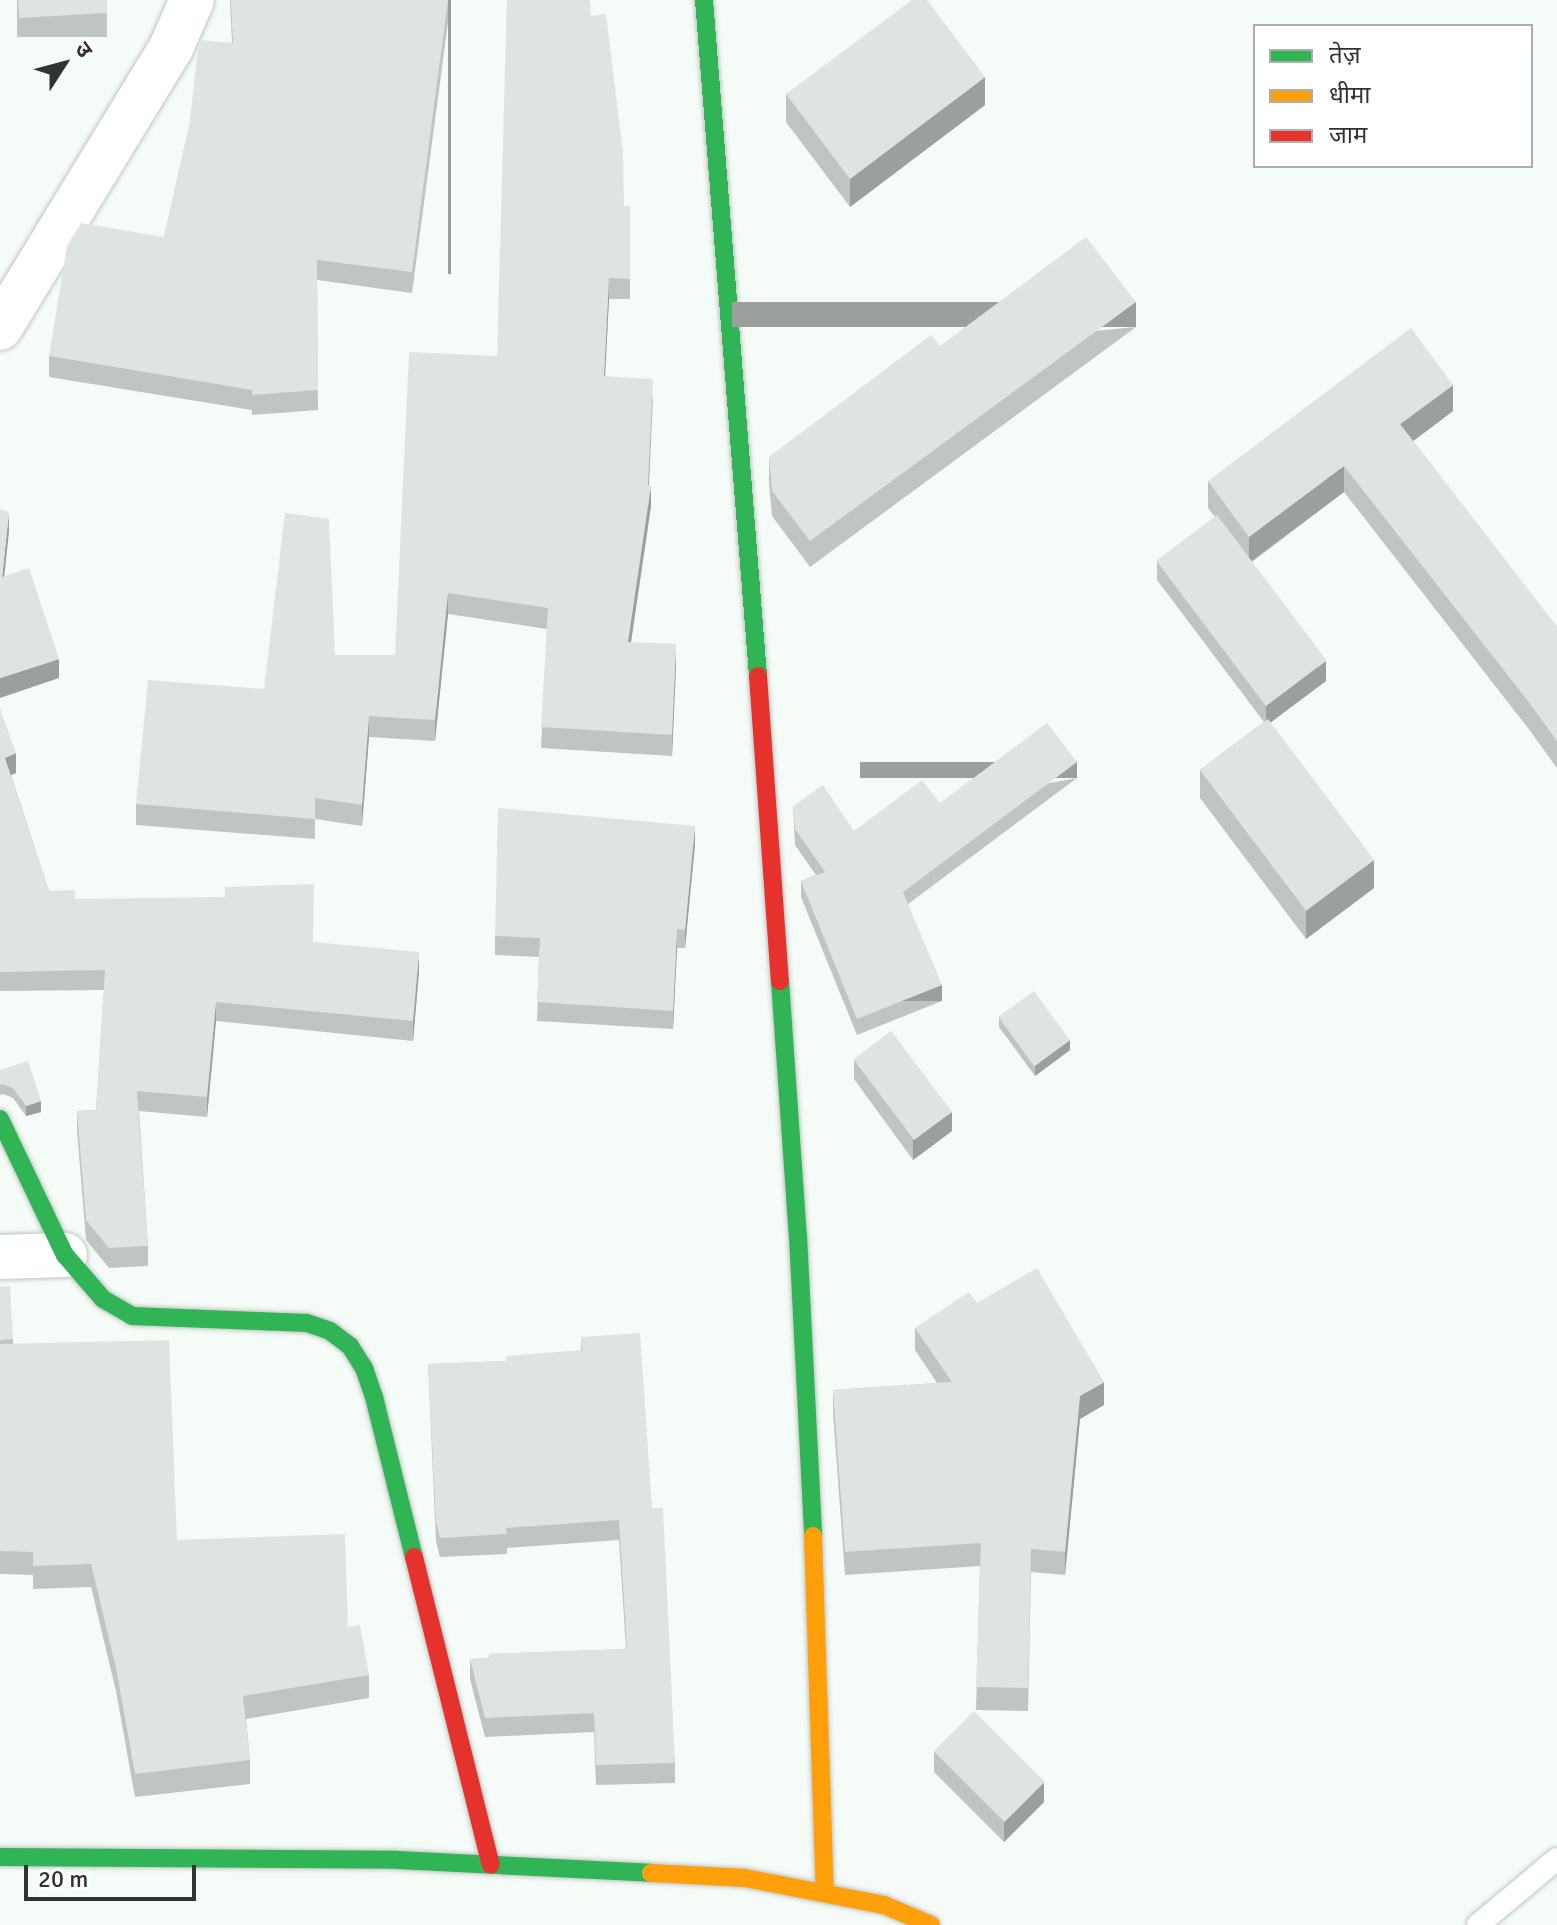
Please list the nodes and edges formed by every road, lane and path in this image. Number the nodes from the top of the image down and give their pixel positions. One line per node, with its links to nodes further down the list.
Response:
1 (192, 0): 3 (street)
2 (704, 0): 10 (street)
3 (0, 328)
4 (0, 1119): 5 (street)
5 (65, 1255): 6 (street); 9 (street)
6 (0, 1257)
7 (0, 1857): 9 (street)
8 (1557, 1859): 12 (lane)
9 (491, 1865): 10 (street)
10 (825, 1891): 11 (street)
11 (931, 1925)
12 (1478, 1925)

